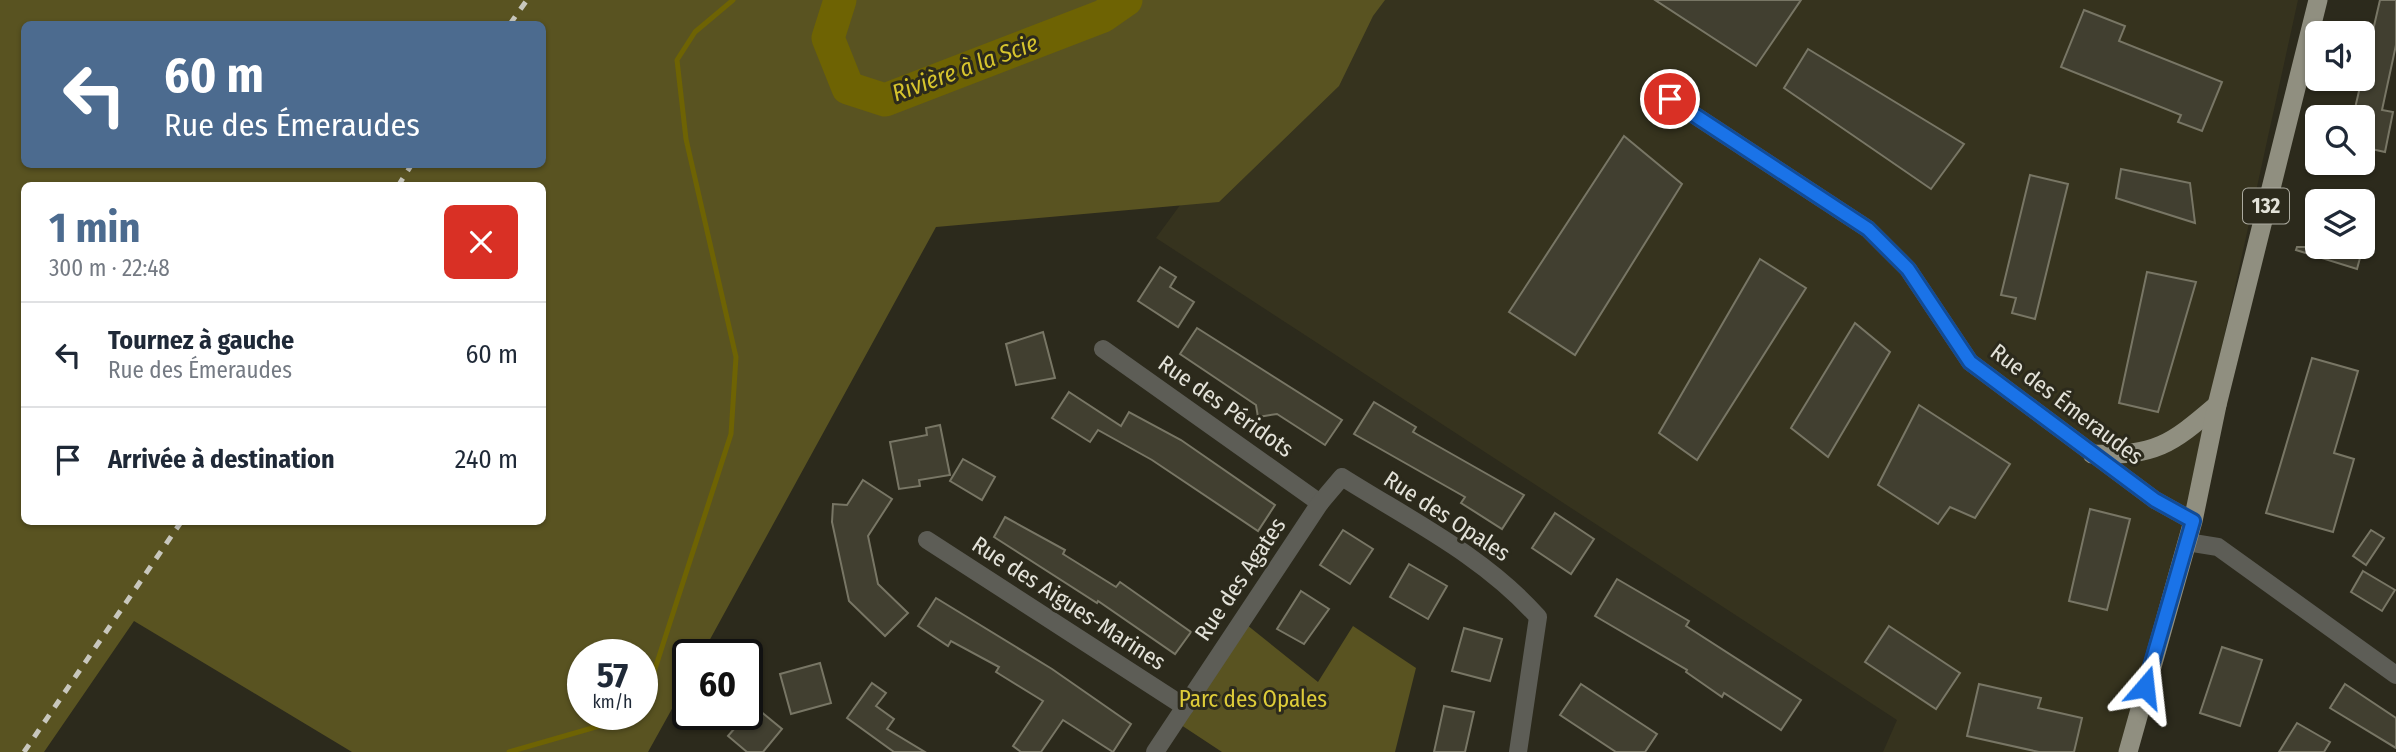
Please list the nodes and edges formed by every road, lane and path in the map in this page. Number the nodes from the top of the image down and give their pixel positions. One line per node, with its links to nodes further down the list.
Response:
1 (2318, 0): 4 (main road, 132)
2 (1670, 99): 5 (street, Rue des Émeraudes)
3 (1103, 349): 6 (street, Rue des Péridots)
4 (2217, 405): 5 (main road); 7 (main road, 132)
5 (2092, 454): 7 (street, Rue des Émeraudes)
6 (1320, 503): 11 (street, Rue des Agates); 13 (street, Rue des Opales)
7 (2193, 521): 9 (main road, 132)
8 (927, 540): 11 (street, Rue des Aigues-Marines)
9 (2188, 542): 10 (street); 14 (main road, 132)
10 (2396, 675)
11 (1185, 707): 12 (street, Rue des Agates)
12 (1155, 752)
13 (1518, 752)
14 (2128, 752)

